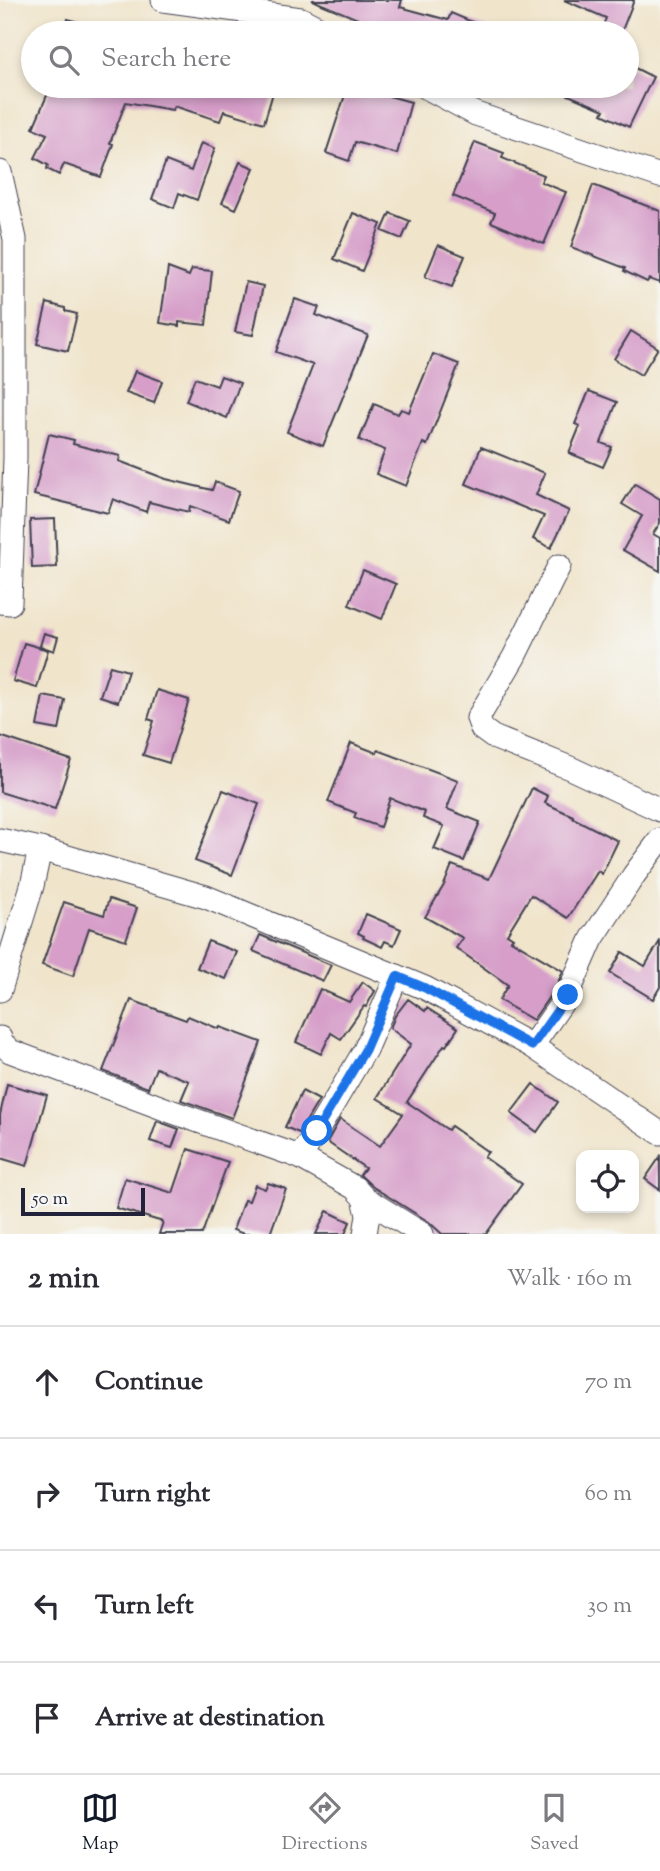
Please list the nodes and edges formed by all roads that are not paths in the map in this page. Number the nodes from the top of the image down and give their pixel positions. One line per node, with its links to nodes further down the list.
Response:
1 (163, 0): 2 (street)
2 (303, 9)
3 (446, 98): 5 (street)
4 (0, 172): 7 (street)
5 (660, 176)
6 (559, 566): 8 (street)
7 (0, 602)
8 (660, 810)
9 (0, 840): 11 (street)
10 (660, 840): 15 (street)
11 (40, 849): 12 (street); 13 (street)
12 (397, 976): 15 (street); 17 (street)
13 (0, 990)
14 (0, 1038): 17 (street)
15 (532, 1046): 16 (street)
16 (660, 1133)
17 (300, 1157): 18 (street)
18 (364, 1198): 19 (street); 20 (street)
19 (365, 1234)
20 (422, 1234)

